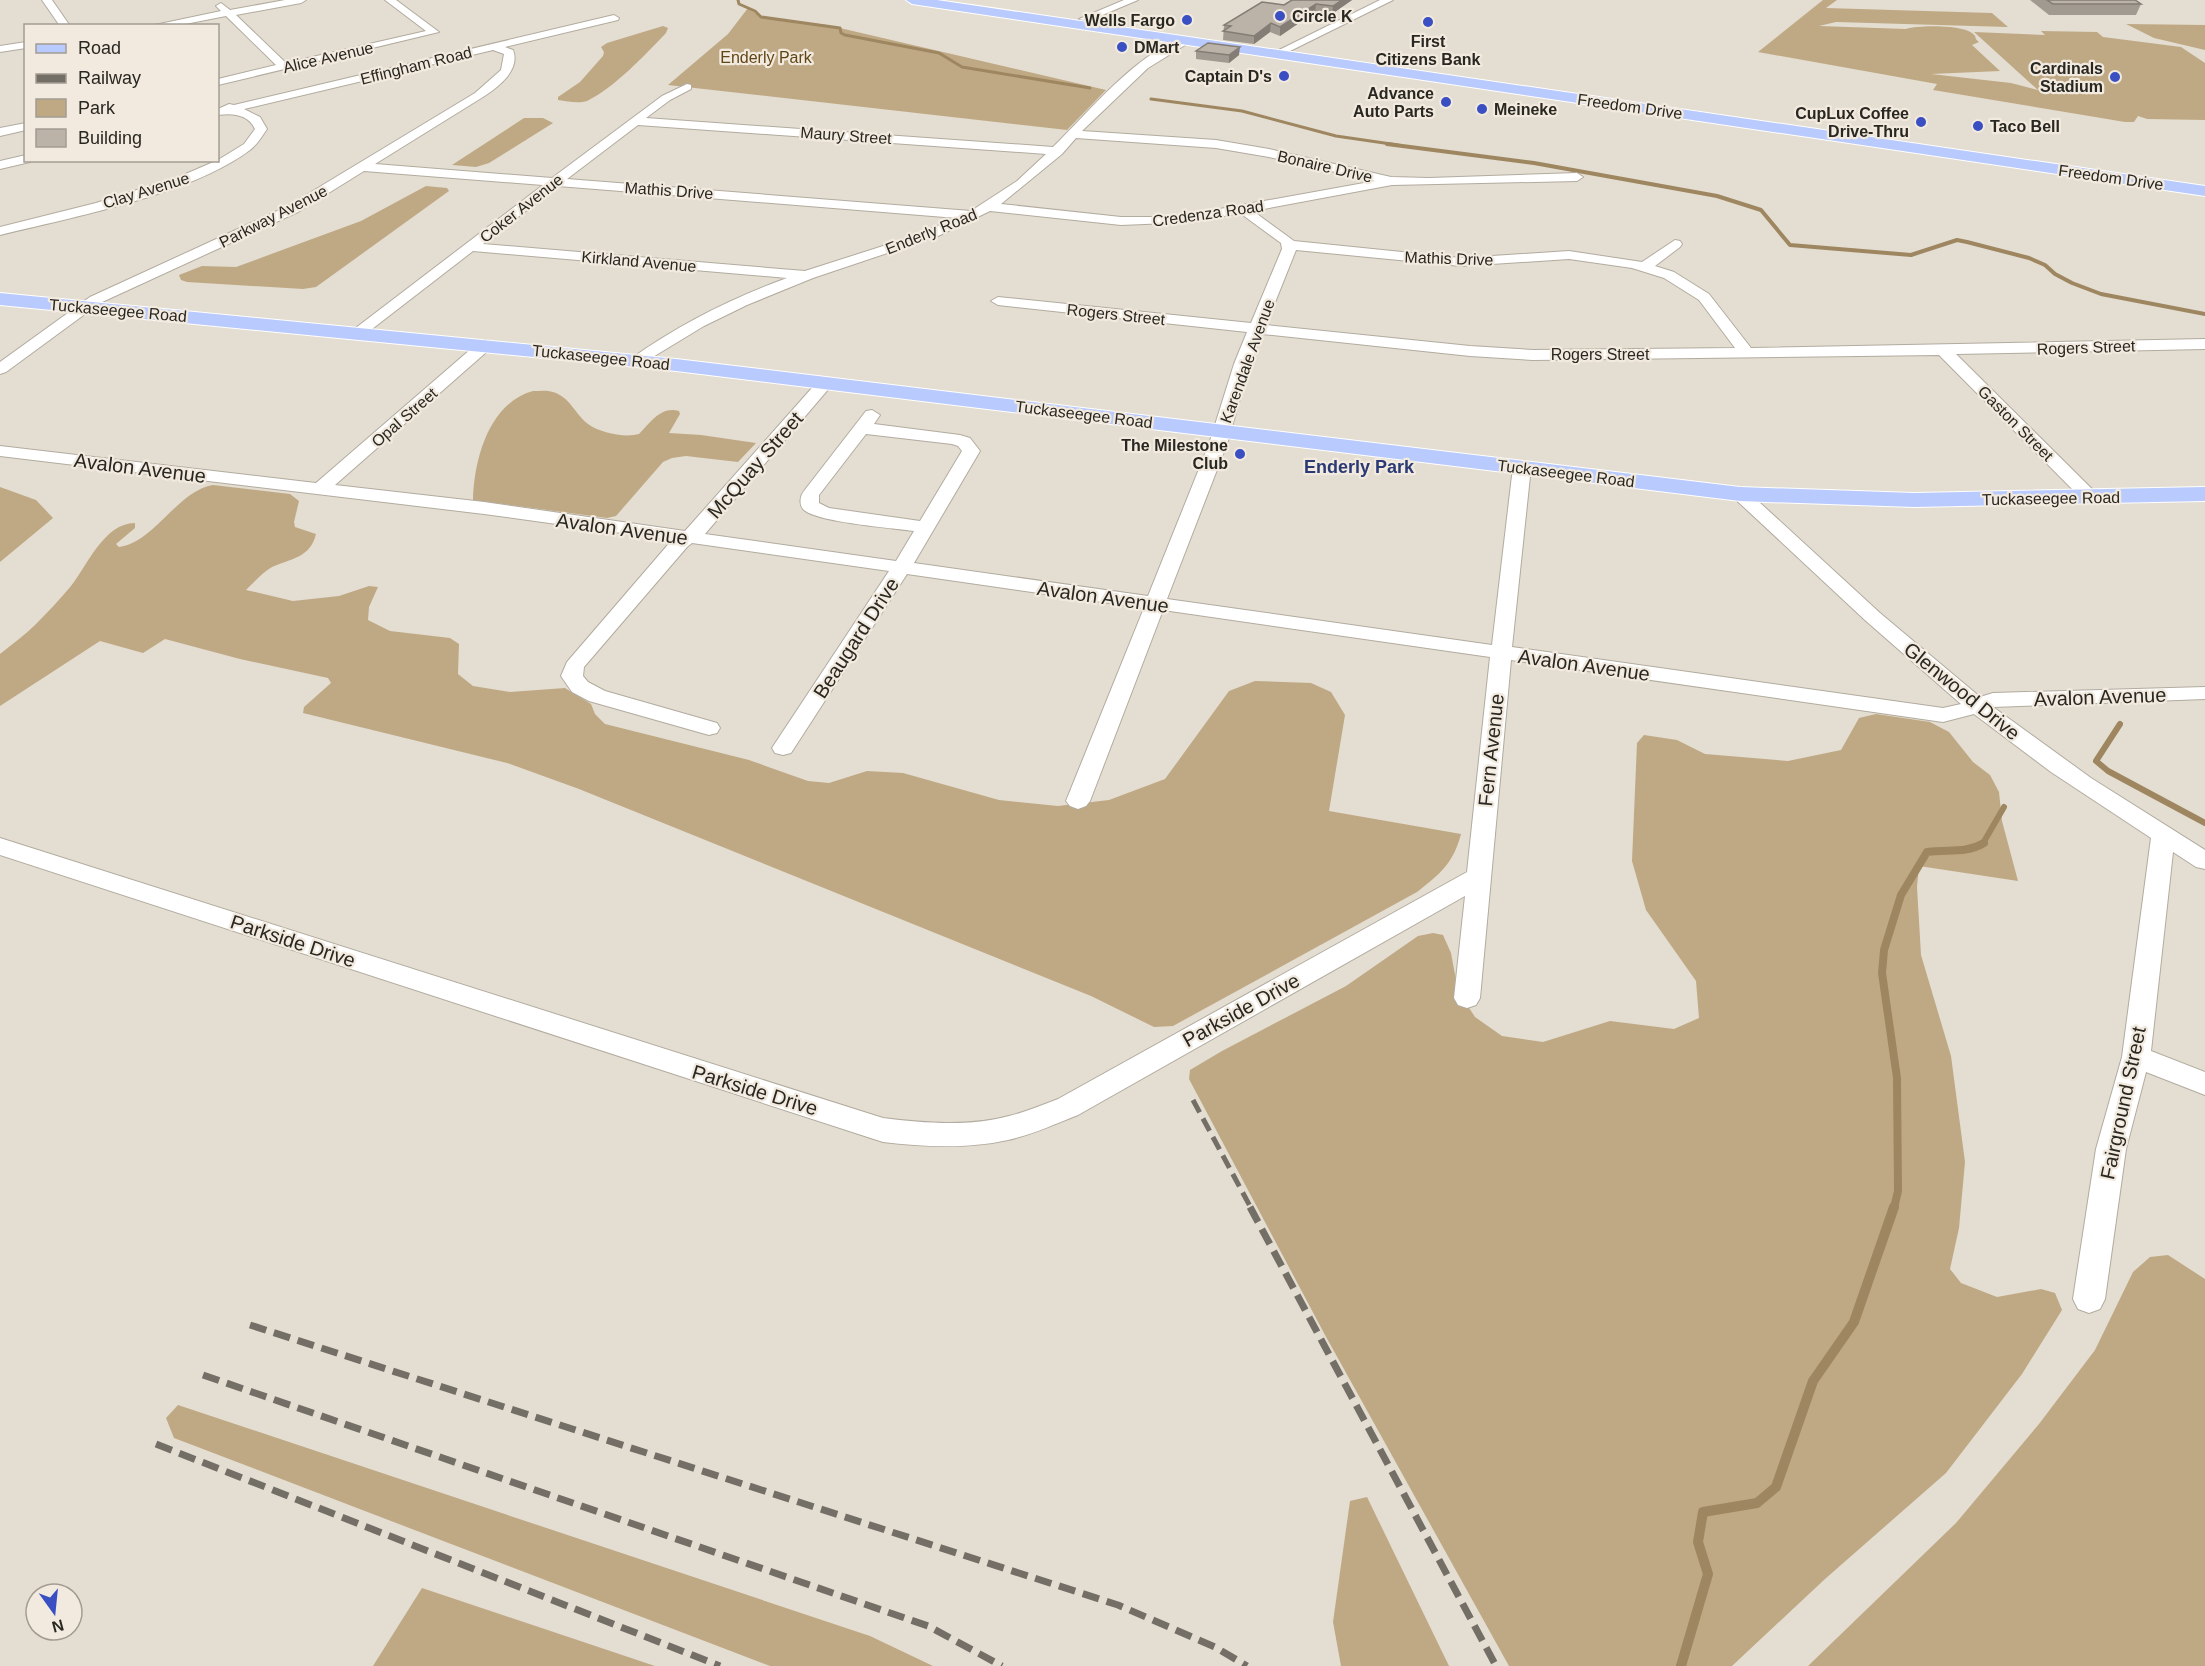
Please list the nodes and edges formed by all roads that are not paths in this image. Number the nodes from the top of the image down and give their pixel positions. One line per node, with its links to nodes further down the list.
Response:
1 (48, 0): 13 (street)
2 (215, 0): 10 (street)
3 (301, 0): 10 (street)
4 (390, 0): 20 (street, Alice Avenue)
5 (912, 0): 9 (main road, Freedom Drive)
6 (950, 0): 12 (main road, Freedom Drive)
7 (1133, 0): 12 (street)
8 (1388, 0): 19 (street)
9 (991, 12): 12 (main road); 15 (main road, Freedom Drive)
10 (230, 14): 14 (street); 20 (street)
11 (614, 18): 17 (street, Effingham Road)
12 (1084, 19): 19 (main road, Freedom Drive)
13 (64, 24)
14 (168, 24)
15 (1186, 40): 19 (main road, Freedom Drive); 29 (street, Enderly Road)
16 (24, 45): 18 (street)
17 (492, 46): 24 (street, Effingham Road); 33 (street, Parkway Avenue)
18 (0, 49)
19 (1283, 51): 35 (main road, Freedom Drive)
20 (284, 67): 21 (street, Alice Avenue)
21 (219, 82)
22 (687, 87): 26 (street, Coker Avenue)
23 (219, 102): 24 (street, Clay Avenue)
24 (234, 109): 25 (street, Effingham Road); 43 (street, Clay Avenue)
25 (219, 112)
26 (635, 121): 30 (street, Maury Street); 36 (street, Coker Avenue)
27 (24, 126): 28 (street)
28 (0, 132)
29 (1074, 134): 30 (street, Enderly Road); 37 (street, Bonaire Drive)
30 (1058, 151): 40 (street, Enderly Road)
31 (24, 159): 32 (street)
32 (0, 165)
33 (363, 166): 36 (street, Mathis Drive); 51 (street, Parkway Avenue)
34 (1577, 177): 37 (street, Bonaire Drive)
35 (2156, 180): 38 (main road, Freedom Drive); 39 (main road, Freedom Drive)
36 (556, 181): 42 (street, Mathis Drive); 46 (street, Coker Avenue)
37 (1391, 181): 41 (street, Credenza Road)
38 (2205, 183)
39 (2205, 191)
40 (988, 207): 41 (street, Credenza Road); 42 (street, Enderly Road)
41 (1242, 209): 45 (street)
42 (975, 215): 48 (street, Enderly Road)
43 (0, 231)
44 (1675, 244): 47 (street)
45 (1289, 245): 47 (street, Mathis Drive); 52 (street, Karendale Avenue)
46 (471, 247): 48 (street, Kirkland Avenue); 53 (street, Coker Avenue)
47 (1645, 267): 57 (street, Mathis Drive)
48 (807, 276): 58 (street, Enderly Road)
49 (0, 299): 51 (main road, Tuckaseegee Road)
50 (998, 301): 52 (street, Rogers Street)
51 (84, 307): 53 (main road, Tuckaseegee Road); 59 (street, Parkway Avenue)
52 (1256, 328): 57 (street, Rogers Street); 61 (street, Karendale Avenue)
53 (358, 333): 55 (main road, Tuckaseegee Road)
54 (2205, 344): 56 (street, Rogers Street)
55 (485, 345): 58 (main road, Tuckaseegee Road); 64 (street, Opal Street)
56 (1943, 350): 57 (street, Rogers Street); 67 (street, Gaston Street)
57 (1747, 353)
58 (639, 361): 60 (main road, Tuckaseegee Road)
59 (0, 369)
60 (825, 383): 61 (main road, Tuckaseegee Road); 69 (street, McQuay Street)
61 (1221, 432): 63 (main road, Tuckaseegee Road); 71 (street, Karendale Avenue)
62 (0, 452): 64 (street, Avalon Avenue)
63 (1522, 467): 65 (main road, Tuckaseegee Road); 72 (street, Fern Avenue)
64 (321, 488): 69 (street, Avalon Avenue)
65 (1740, 494): 67 (main road, Tuckaseegee Road); 74 (street, Glenwood Drive)
66 (2205, 494): 67 (main road, Tuckaseegee Road)
67 (2090, 497)
68 (926, 527): 68 (street, Beaugard Drive); 70 (street, Beaugard Drive)
69 (688, 538): 70 (street, Avalon Avenue); 75 (street, McQuay Street)
70 (901, 569): 71 (street, Avalon Avenue); 76 (street, Beaugard Drive)
71 (1154, 604): 72 (street, Avalon Avenue); 77 (street, Karendale Avenue)
72 (1501, 653): 74 (street, Avalon Avenue); 81 (street, Fern Avenue)
73 (2205, 693): 74 (street, Avalon Avenue)
74 (1977, 705): 78 (street, Glenwood Drive)
75 (709, 728)
76 (783, 748)
77 (1078, 801)
78 (2163, 835): 80 (street, Glenwood Drive); 83 (street, Fairground Street)
79 (0, 846): 81 (street, Parkside Drive)
80 (2205, 861)
81 (1478, 876): 82 (street, Fern Avenue)
82 (1467, 998)
83 (2136, 1058): 84 (street); 85 (street, Fairground Street)
84 (2205, 1084)
85 (2089, 1299)

